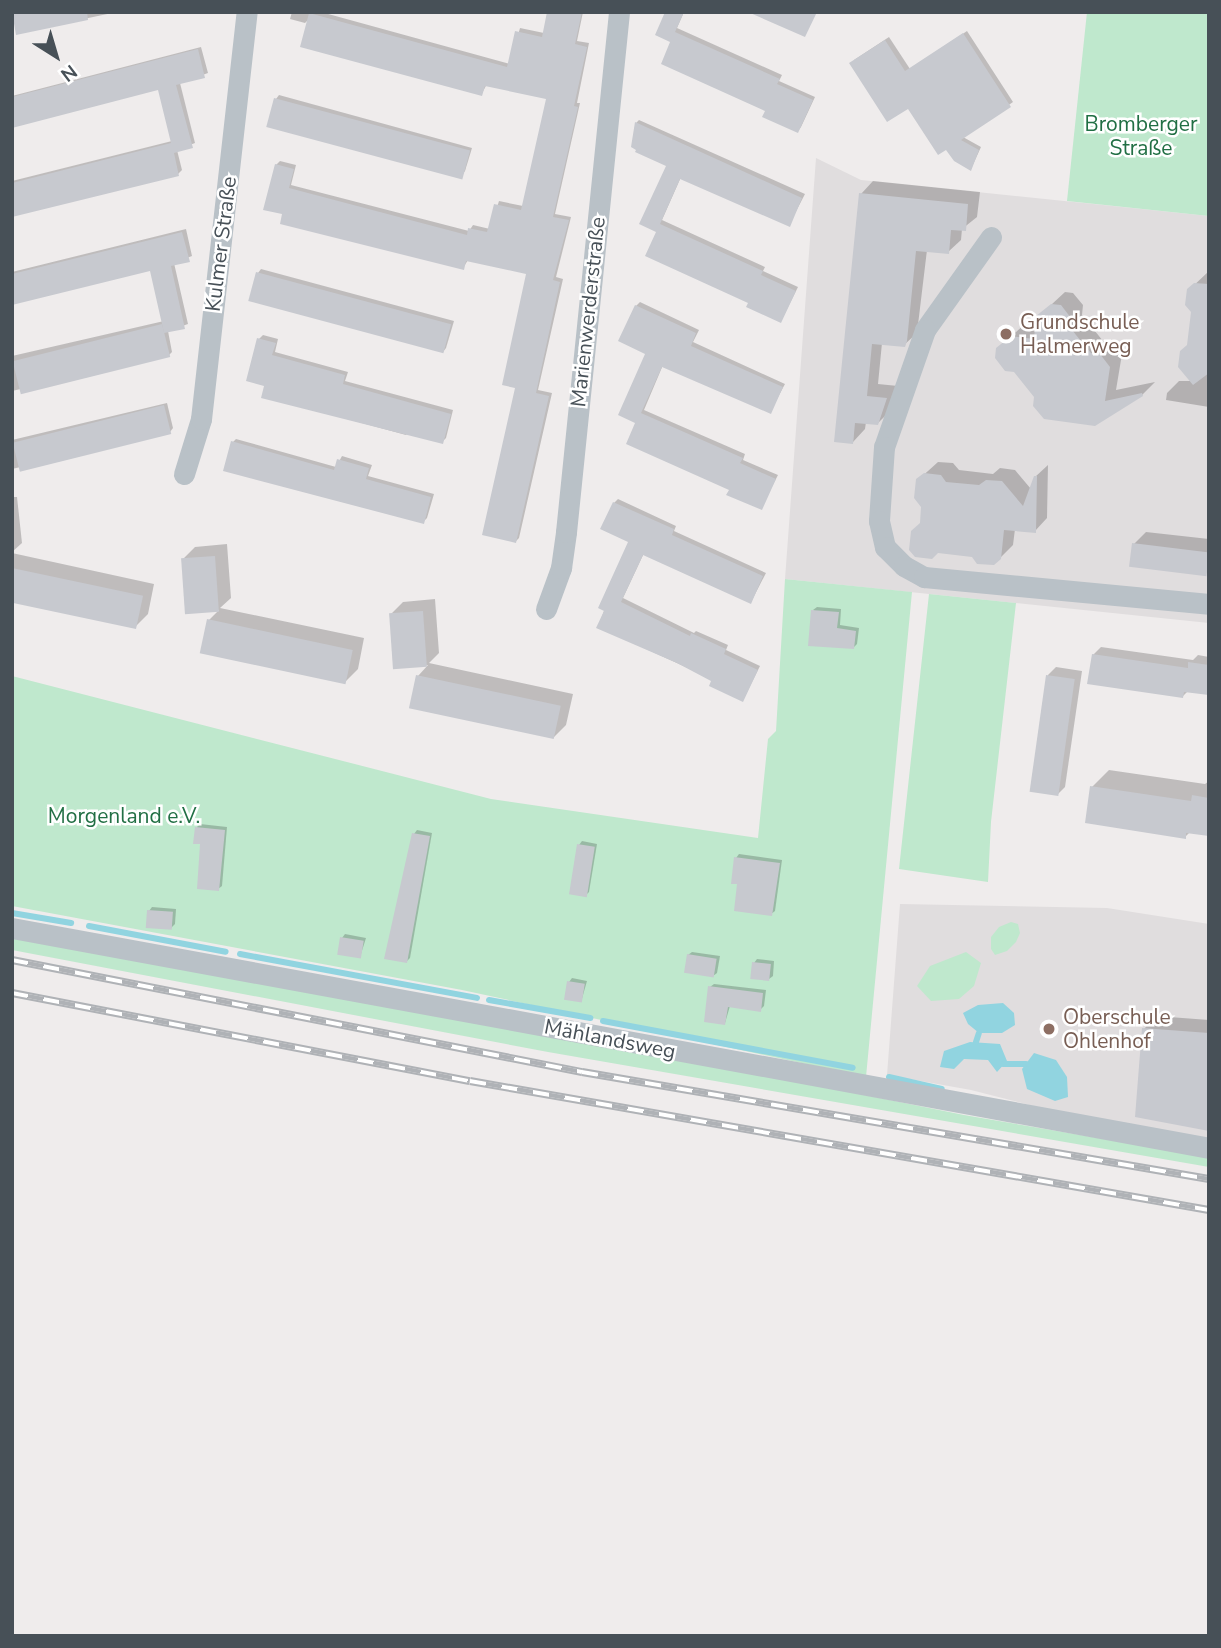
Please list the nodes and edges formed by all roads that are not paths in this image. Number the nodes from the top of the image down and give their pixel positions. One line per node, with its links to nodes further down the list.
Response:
1 (247, 12): 4 (street, Kulmer Straße)
2 (619, 12): 6 (street, Marienwerderstraße)
3 (991, 237): 5 (street)
4 (184, 474)
5 (1209, 604)
6 (546, 609)
7 (12, 928): 8 (street, Mählandsweg)
8 (1209, 1148)

